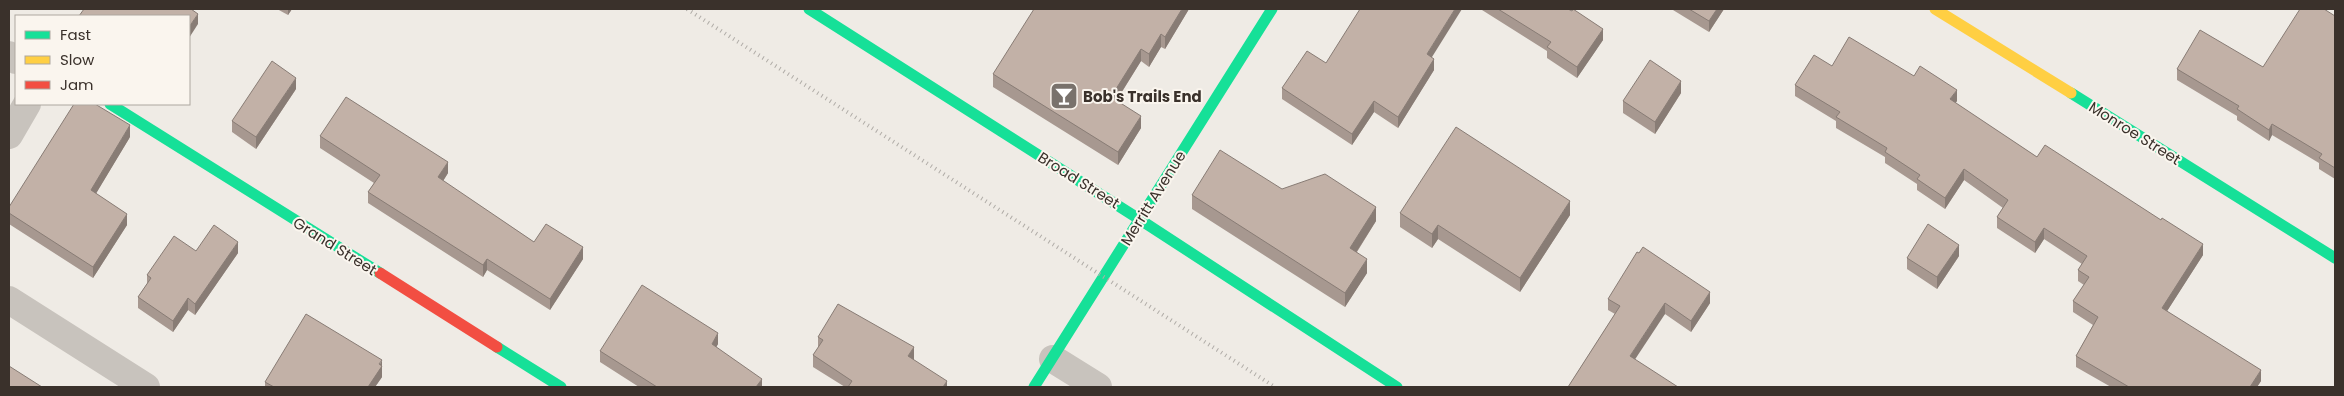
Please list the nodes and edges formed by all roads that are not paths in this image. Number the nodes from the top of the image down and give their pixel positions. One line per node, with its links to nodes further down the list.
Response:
1 (809, 9): 7 (street, Broad Street)
2 (1272, 9): 7 (street, Merritt Avenue)
3 (1936, 9): 8 (street, Monroe Street)
4 (26, 105): 6 (street)
5 (112, 105): 12 (street, Grand Street)
6 (9, 135)
7 (1139, 219): 10 (street, Merritt Avenue); 15 (street, Broad Street)
8 (2335, 258)
9 (9, 300): 11 (street)
10 (1053, 358): 13 (street, Merritt Avenue); 14 (street)
11 (146, 387)
12 (560, 387)
13 (1034, 387)
14 (1098, 387)
15 (1397, 387)

